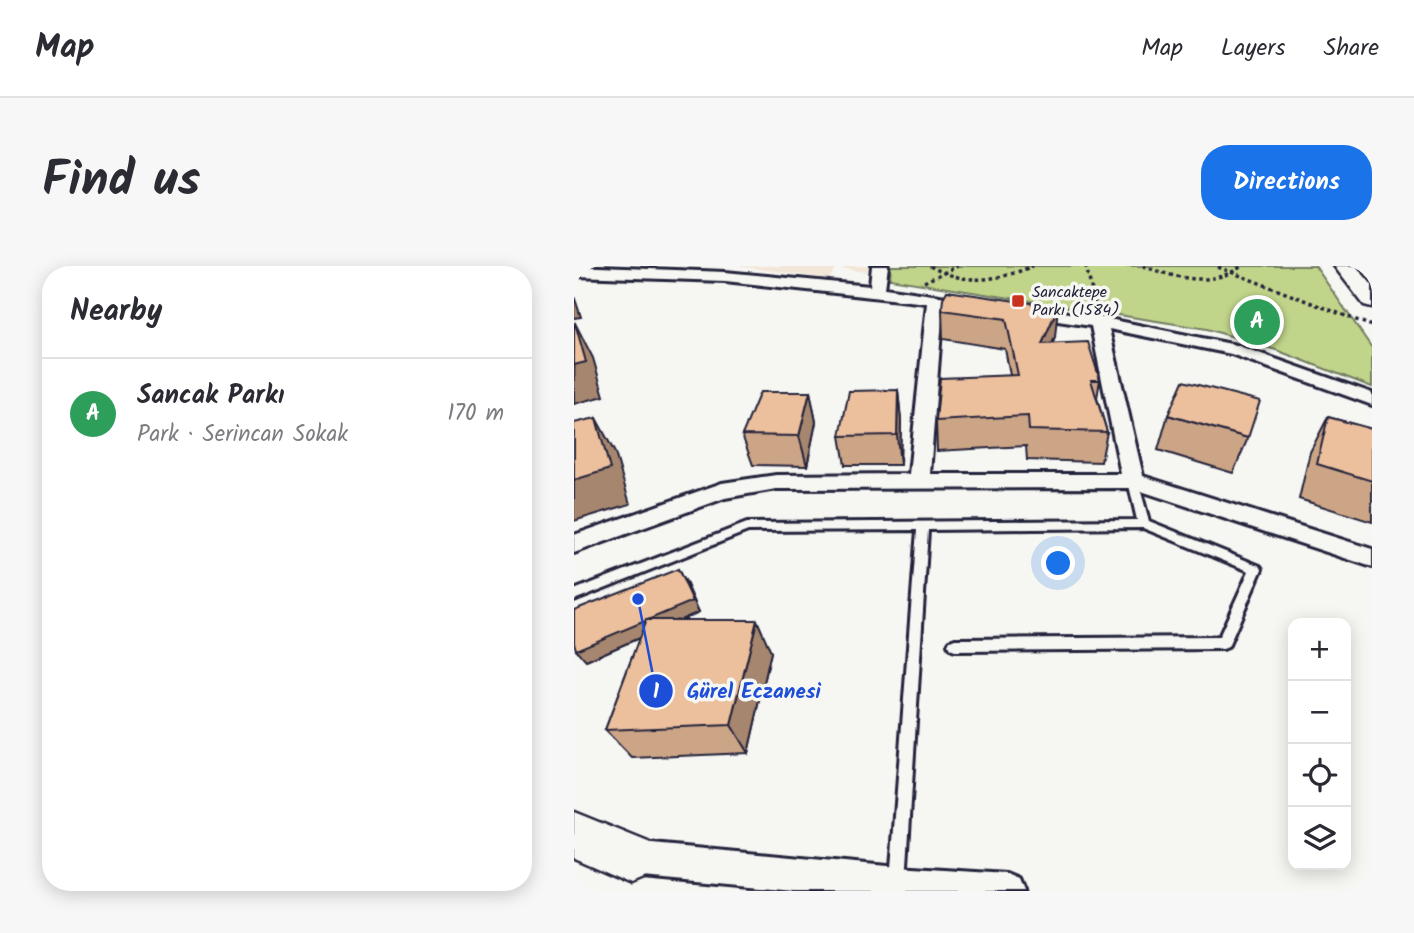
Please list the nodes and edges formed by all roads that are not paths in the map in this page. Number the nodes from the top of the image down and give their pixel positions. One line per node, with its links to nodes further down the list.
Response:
1 (880, 266): 4 (street)
2 (1345, 266): 6 (street)
3 (574, 271): 4 (street)
4 (877, 291): 5 (street)
5 (935, 299): 7 (street); 10 (street)
6 (1372, 300)
7 (1099, 322): 8 (street); 9 (street)
8 (1372, 399)
9 (1133, 481): 10 (street); 11 (lane); 14 (street)
10 (919, 482): 13 (street)
11 (1144, 524): 12 (lane); 16 (lane)
12 (923, 526): 15 (lane); 19 (lane)
13 (574, 544)
14 (1372, 558)
15 (574, 595)
16 (955, 645)
17 (574, 835): 18 (street)
18 (631, 859): 19 (street)
19 (898, 884): 20 (street)
20 (1007, 891)

